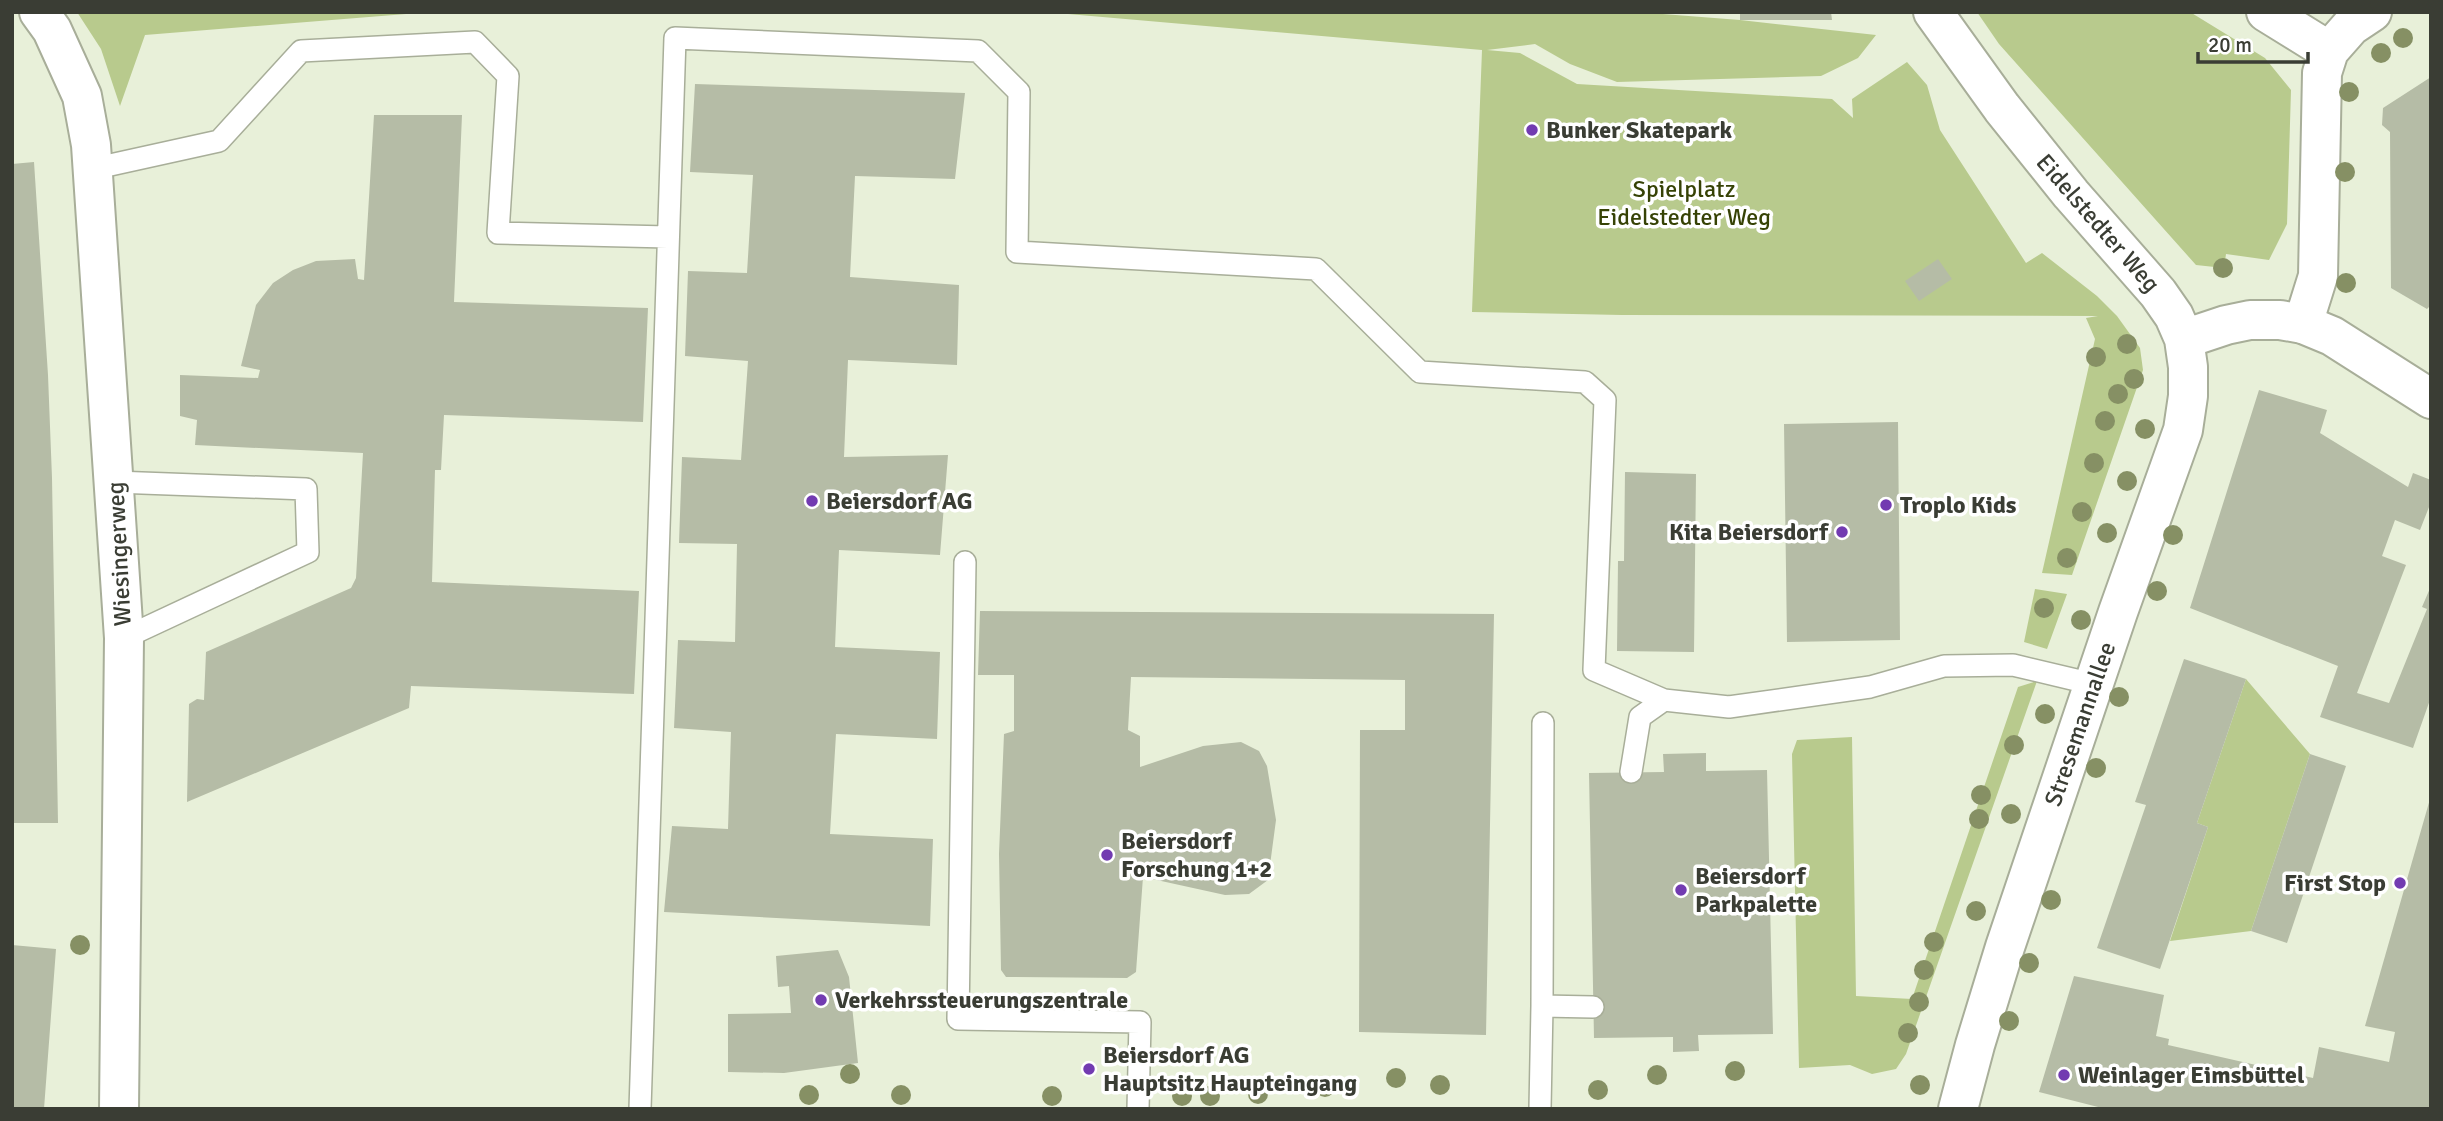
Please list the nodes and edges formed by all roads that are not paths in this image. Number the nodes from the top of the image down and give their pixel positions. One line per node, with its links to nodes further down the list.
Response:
1 (23, 12): 6 (street)
2 (39, 12): 8 (street, Wiesingerweg)
3 (1933, 12): 11 (street, Eidelstedter Weg)
4 (2266, 12): 7 (street)
5 (2372, 12): 7 (street)
6 (12, 21)
7 (2329, 51): 10 (street)
8 (92, 169): 9 (lane); 13 (street, Wiesingerweg)
9 (668, 237): 17 (lane); 23 (lane)
10 (2303, 324): 11 (street); 12 (street)
11 (2184, 339): 16 (street, Stresemannallee)
12 (2431, 399)
13 (115, 482): 15 (street, Wiesingerweg); 15 (lane)
14 (965, 562): 24 (lane)
15 (124, 638): 22 (street, Wiesingerweg)
16 (2093, 684): 17 (lane); 26 (street, Stresemannallee)
17 (1664, 700): 19 (lane)
18 (1543, 723): 20 (lane)
19 (1631, 772)
20 (1542, 1006): 21 (lane); 25 (lane)
21 (1593, 1007)
22 (119, 1109)
23 (640, 1109)
24 (1138, 1109)
25 (1540, 1109)
26 (1958, 1109)

